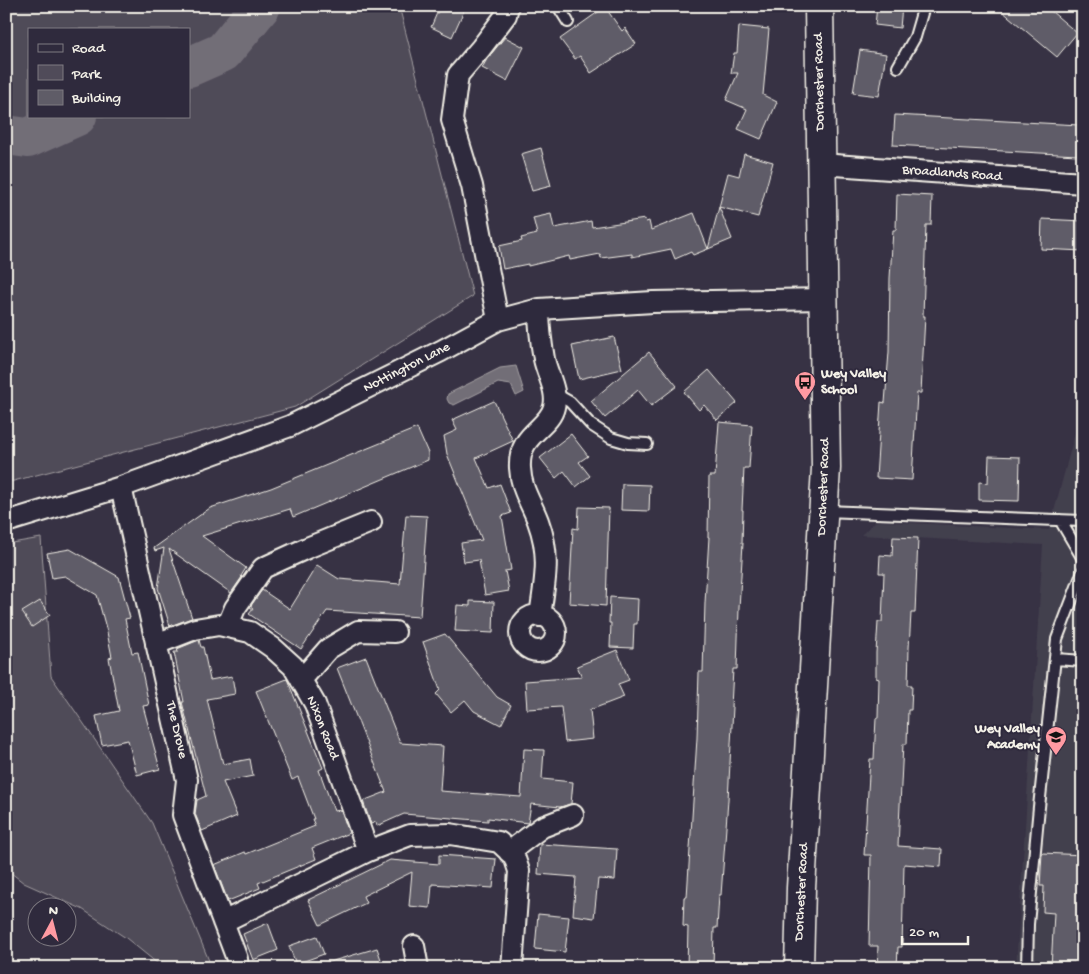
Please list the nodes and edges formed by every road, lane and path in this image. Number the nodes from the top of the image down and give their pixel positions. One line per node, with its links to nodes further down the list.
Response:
1 (508, 6): 11 (street)
2 (558, 6): 5 (lane)
3 (819, 6): 7 (main road, Dorchester Road)
4 (924, 6): 6 (lane)
5 (568, 22)
6 (898, 67)
7 (821, 164): 8 (street, Broadlands Road); 9 (main road, Dorchester Road)
8 (1083, 183)
9 (824, 299): 10 (street, Nottington Lane); 15 (main road, Dorchester Road)
10 (539, 309): 11 (street, Nottington Lane); 12 (street)
11 (498, 320): 14 (street, Nottington Lane)
12 (554, 393): 13 (lane); 22 (street)
13 (647, 444)
14 (121, 487): 18 (street, Nottington Lane); 25 (street, The Drove)
15 (824, 511): 16 (lane); 37 (main road, Dorchester Road)
16 (1060, 520): 17 (lane); 20 (lane)
17 (1083, 521)
18 (6, 522)
19 (371, 522): 23 (street)
20 (1083, 558)
21 (1083, 571): 26 (lane)
22 (540, 616)
23 (227, 626): 25 (street, Nixon Road); 28 (street, Nixon Road)
24 (395, 632): 28 (street)
25 (156, 644): 32 (street, The Drove)
26 (1056, 659): 27 (lane); 38 (lane)
27 (1083, 661)
28 (301, 680): 30 (street, Nixon Road)
29 (573, 815): 31 (street)
30 (368, 851): 31 (street); 32 (street)
31 (509, 852): 36 (street)
32 (223, 922): 34 (street, The Drove)
33 (414, 946): 35 (street)
34 (238, 968)
35 (418, 968)
36 (512, 968)
37 (798, 968)
38 (1027, 968)

